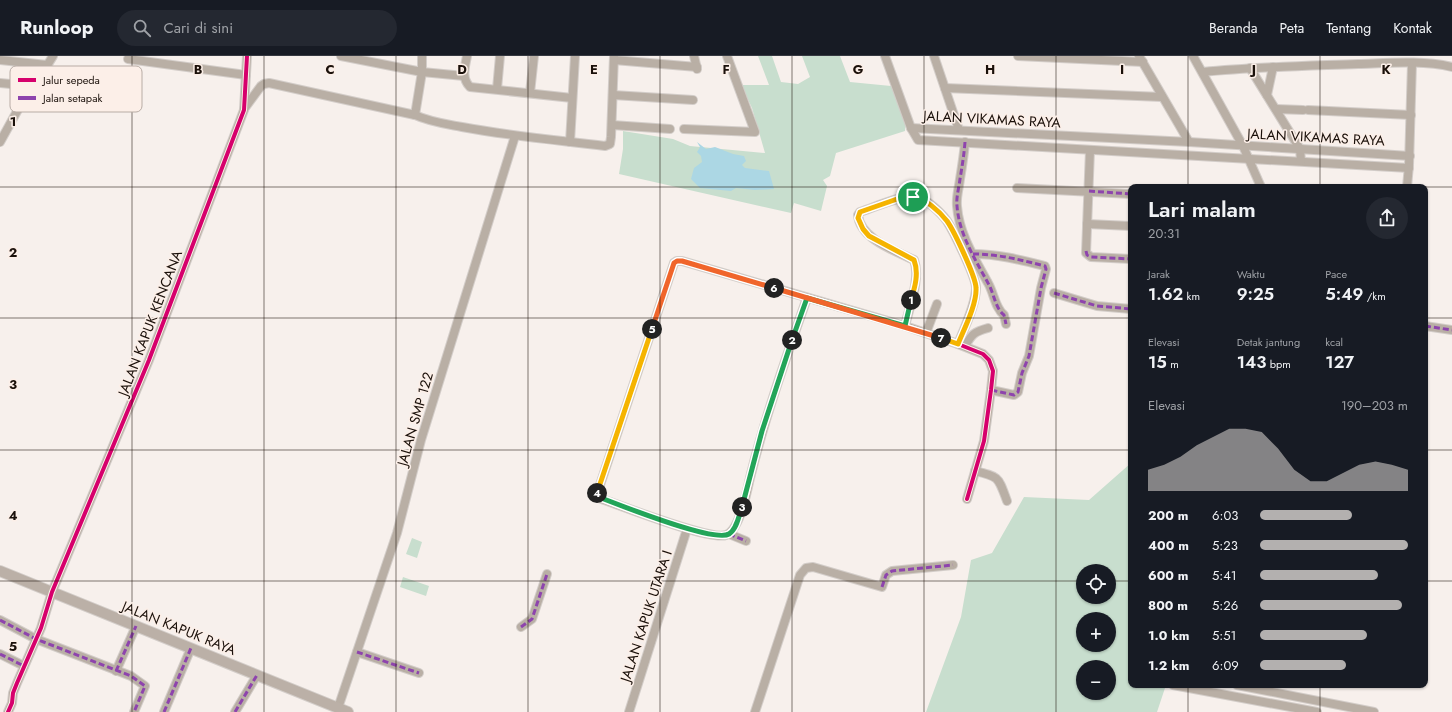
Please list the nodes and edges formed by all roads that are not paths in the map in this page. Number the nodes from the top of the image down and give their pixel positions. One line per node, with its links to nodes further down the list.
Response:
1 (53, 56): 21 (street)
2 (247, 56): 27 (street, JALAN KAPUK KENCANA)
3 (341, 56): 25 (street)
4 (422, 56): 25 (street)
5 (467, 56): 28 (street)
6 (500, 56): 32 (street)
7 (534, 56): 33 (street)
8 (575, 56): 37 (street)
9 (694, 56): 16 (street)
10 (727, 56): 46 (street)
11 (884, 56): 47 (street)
12 (934, 56): 31 (street)
13 (1018, 56): 14 (street)
14 (1030, 56): 18 (street)
15 (1192, 56): 26 (street)
16 (614, 58): 34 (street)
17 (128, 59): 27 (street)
18 (1141, 59): 36 (street)
19 (0, 60): 21 (street)
20 (1412, 63): 22 (street); 23 (street); 43 (street)
21 (47, 65)
22 (1273, 67): 24 (street); 35 (street)
23 (1452, 67)
24 (1250, 68): 26 (street); 35 (street)
25 (422, 72): 28 (street); 42 (street)
26 (1203, 72): 56 (street)
27 (246, 75): 40 (street, JALAN KAPUK KENCANA)
28 (464, 76): 32 (street)
29 (0, 83): 30 (street)
30 (10, 84)
31 (945, 88): 36 (street); 48 (street)
32 (497, 89): 33 (street)
33 (530, 93): 37 (street)
34 (613, 95): 38 (street); 44 (street)
35 (1267, 95): 39 (street)
36 (1162, 97): 54 (street)
37 (572, 98): 52 (street)
38 (694, 100)
39 (1276, 109): 43 (street); 57 (street)
40 (244, 110): 42 (street); 89 (street, JALAN KAPUK KENCANA)
41 (15, 112): 49 (street)
42 (415, 115): 50 (street)
43 (1411, 115): 58 (street)
44 (612, 125): 45 (street); 52 (street)
45 (670, 129)
46 (684, 129)
47 (912, 129): 48 (street, JALAN VIKAMAS RAYA); 53 (street, JALAN VIKAMAS RAYA)
48 (959, 130): 54 (street, JALAN VIKAMAS RAYA)
49 (2, 133): 51 (street)
50 (515, 136): 52 (street); 95 (street, JALAN SMP 122)
51 (0, 142)
52 (570, 142)
53 (965, 142): 55 (street, JALAN VIKAMAS RAYA); 66 (street)
54 (1189, 142): 56 (street, JALAN VIKAMAS RAYA)
55 (1090, 150): 56 (street, JALAN VIKAMAS RAYA); 62 (street)
56 (1246, 152): 57 (street, JALAN VIKAMAS RAYA); 57 (street, JALAN VIKAMAS RAYA); 59 (street)
57 (1301, 155): 58 (street, JALAN VIKAMAS RAYA); 58 (street, JALAN VIKAMAS RAYA)
58 (1409, 162): 60 (street)
59 (1260, 184)
60 (1407, 184)
61 (1017, 188): 62 (street)
62 (1089, 191): 63 (street); 64 (street)
63 (1128, 194)
64 (1087, 224): 65 (street); 67 (street)
65 (1128, 226)
66 (973, 254): 72 (street); 79 (street)
67 (1128, 259)
68 (1054, 293): 71 (street)
69 (807, 298): 73 (street); 83 (street); 84 (street)
70 (938, 304): 77 (street)
71 (1128, 309)
72 (1006, 324)
73 (905, 326): 77 (street); 78 (street)
74 (1428, 326): 76 (street)
75 (988, 328): 78 (street)
76 (1452, 330)
77 (926, 333): 78 (street)
78 (961, 345): 79 (street)
79 (991, 390): 80 (street)
80 (975, 471): 81 (street); 82 (street)
81 (967, 499)
82 (1007, 501)
83 (686, 531): 84 (street); 109 (street, JALAN KAPUK UTARA I)
84 (729, 534): 85 (street)
85 (746, 541)
86 (953, 565): 110 (street)
87 (0, 571): 89 (main road, JALAN KAPUK RAYA)
88 (547, 574): 92 (street)
89 (52, 592): 91 (main road, JALAN KAPUK RAYA); 93 (street, JALAN KAPUK KENCANA)
90 (0, 620): 93 (street)
91 (136, 626): 94 (main road, JALAN KAPUK RAYA); 98 (street)
92 (521, 627)
93 (36, 638): 97 (street, JALAN KAPUK KENCANA); 98 (street)
94 (191, 648): 100 (main road, JALAN KAPUK RAYA); 106 (street)
95 (357, 652): 99 (street); 103 (street, JALAN SMP 122)
96 (0, 654): 97 (street)
97 (24, 666): 104 (street, JALAN KAPUK KENCANA)
98 (116, 671): 105 (street)
99 (419, 674)
100 (257, 675): 103 (main road, JALAN KAPUK RAYA); 107 (street)
101 (1189, 688): 111 (street)
102 (1252, 688): 112 (street)
103 (338, 708): 108 (main road, JALAN KAPUK RAYA)
104 (8, 712)
105 (134, 712)
106 (164, 712)
107 (235, 712)
108 (348, 712)
109 (629, 712)
110 (755, 712)
111 (1317, 712)
112 (1374, 712)

